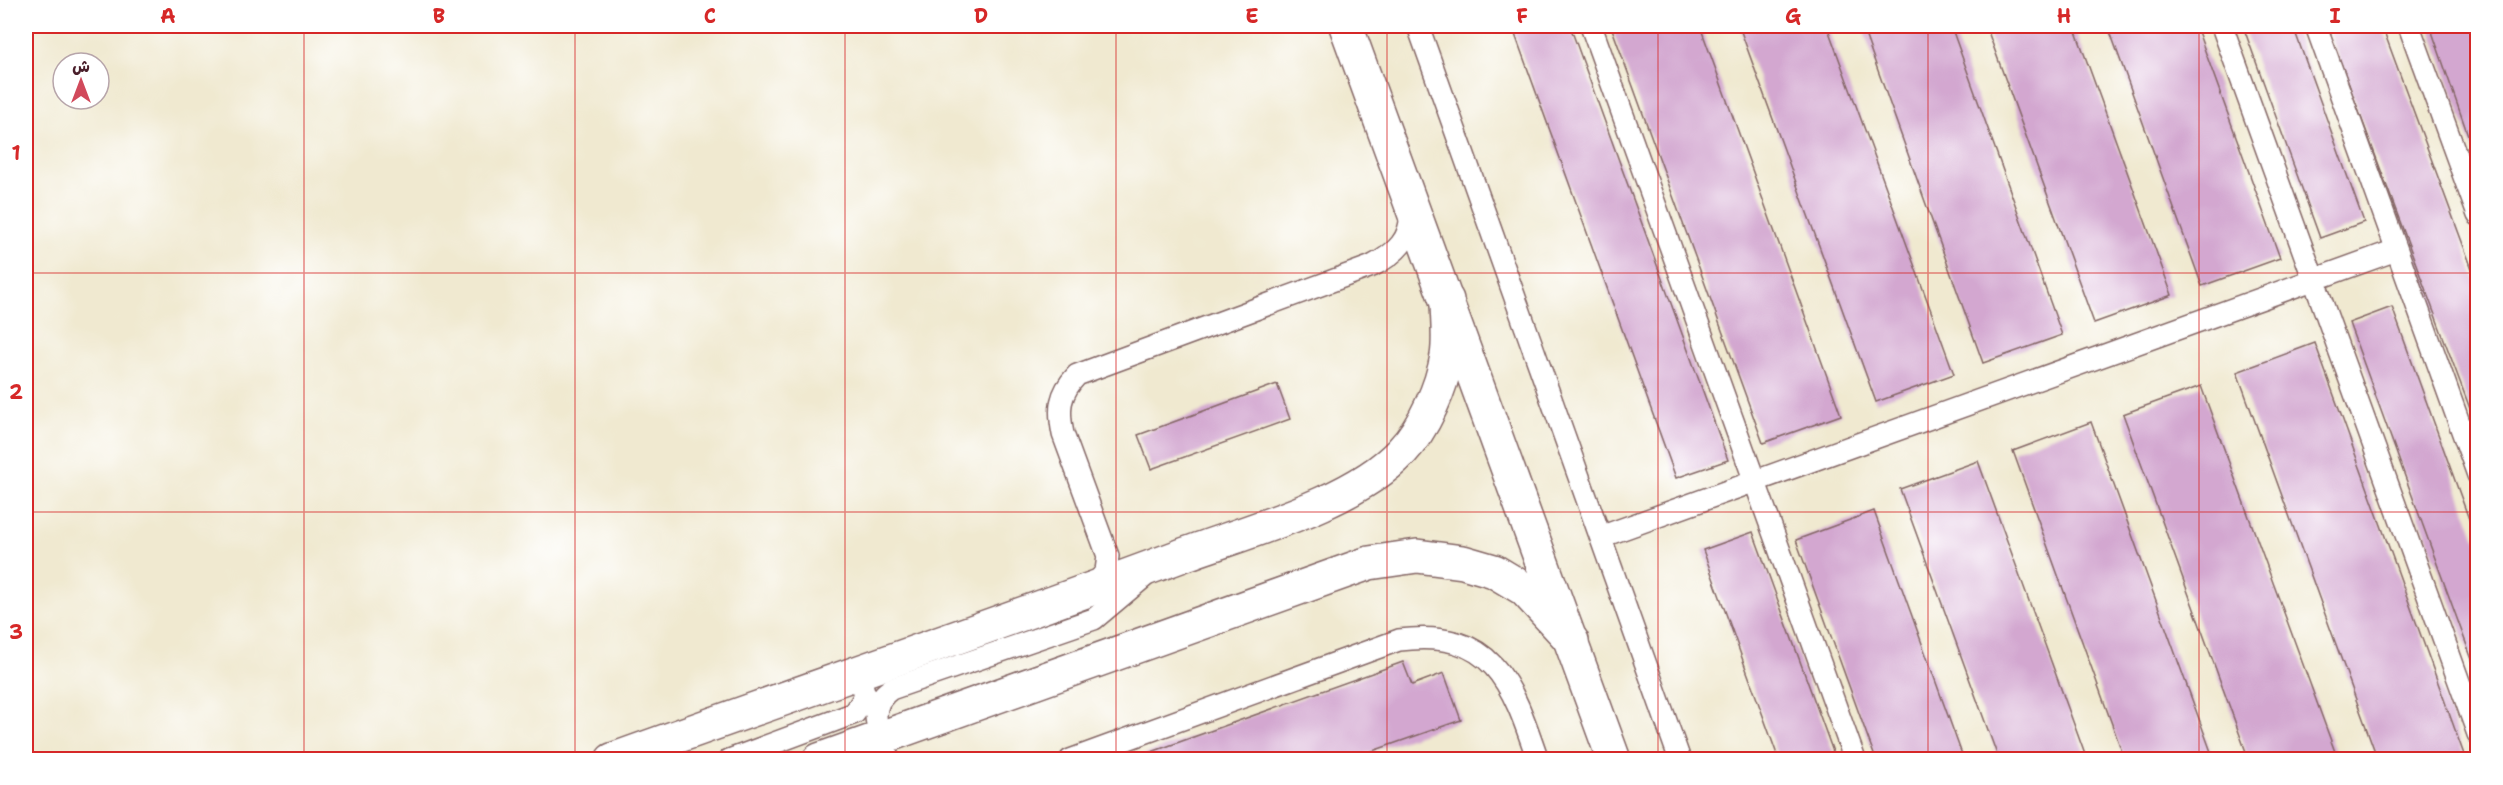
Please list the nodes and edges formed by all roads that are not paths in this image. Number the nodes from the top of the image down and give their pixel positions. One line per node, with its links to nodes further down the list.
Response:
1 (1346, 26): 7 (street)
2 (1418, 26): 14 (lane)
3 (1591, 26): 13 (lane)
4 (2222, 26): 10 (lane)
5 (2316, 26): 9 (lane)
6 (2409, 26): 8 (lane)
7 (1408, 195): 11 (street); 16 (lane)
8 (2478, 215)
9 (2396, 250): 10 (lane); 12 (lane)
10 (2313, 280): 13 (lane); 19 (lane)
11 (1447, 300): 15 (street); 17 (street)
12 (2478, 475)
13 (1754, 483): 14 (lane); 28 (lane)
14 (1603, 536): 27 (lane)
15 (1157, 565): 16 (street); 20 (lane)
16 (1092, 589): 18 (street)
17 (1572, 641): 20 (street); 26 (street)
18 (858, 671): 21 (street); 22 (lane)
19 (2478, 734)
20 (885, 748): 23 (street)
21 (612, 759)
22 (729, 759)
23 (819, 759)
24 (1070, 759): 25 (lane)
25 (1538, 759)
26 (1614, 759)
27 (1680, 759)
28 (1855, 759)

